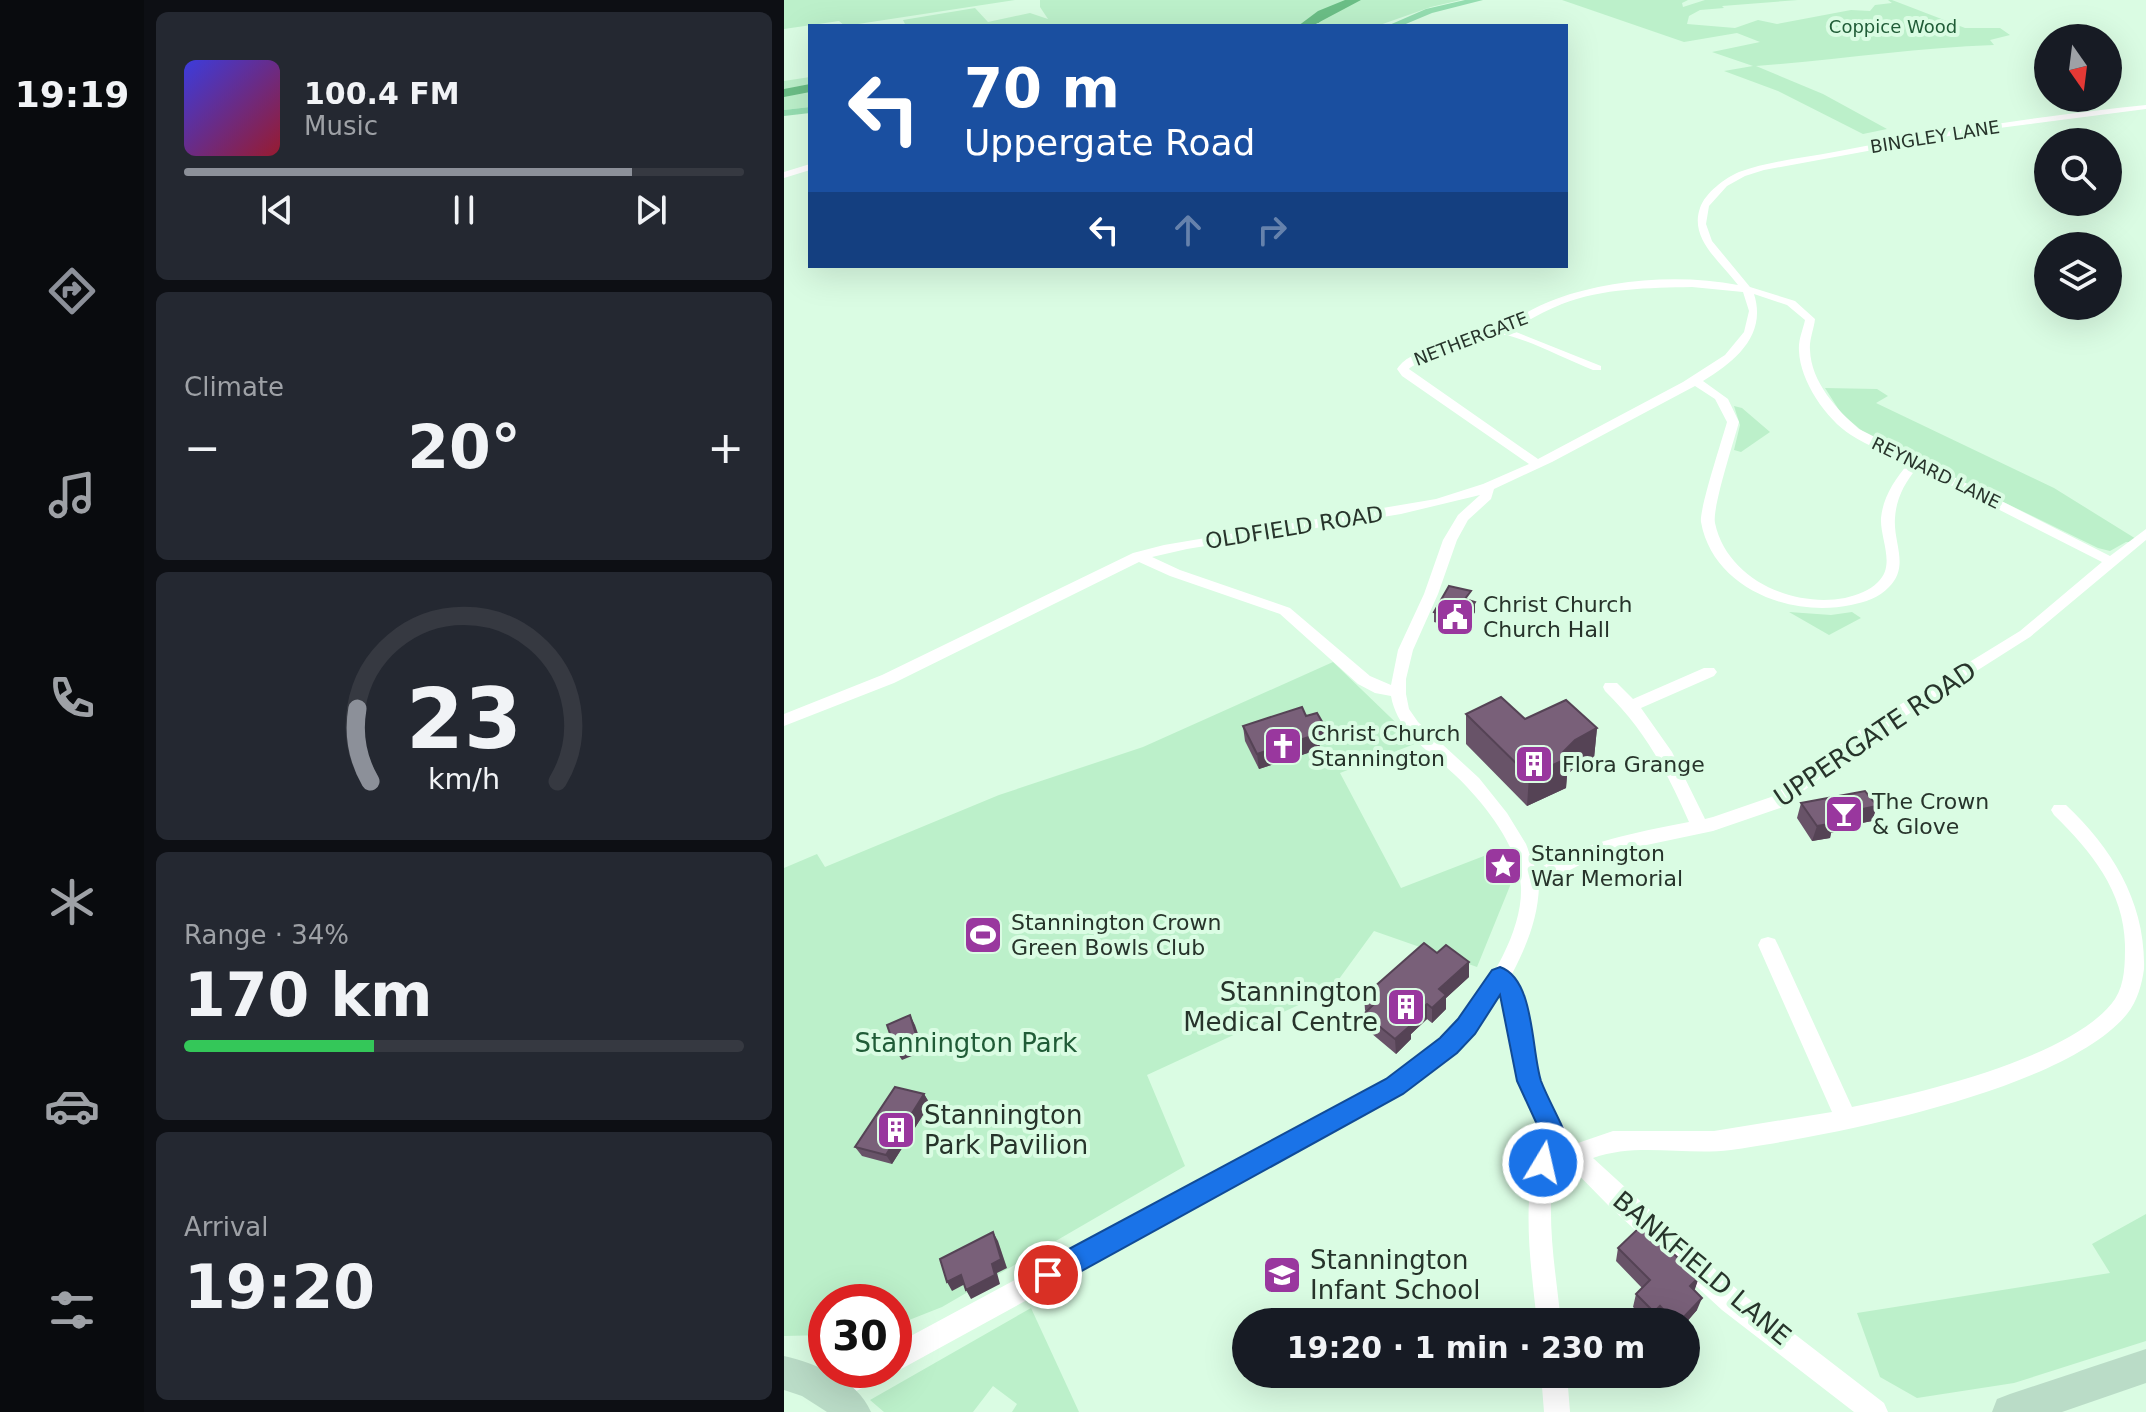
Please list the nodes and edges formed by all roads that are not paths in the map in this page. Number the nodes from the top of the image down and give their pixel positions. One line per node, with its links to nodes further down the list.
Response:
1 (1478, 0): 2 (main road)
2 (1397, 24)
3 (2146, 107): 8 (street, BINGLEY LANE)
4 (808, 110): 5 (main road)
5 (784, 113)
6 (808, 168): 7 (street)
7 (784, 175)
8 (1748, 289): 9 (street, NETHERGATE); 11 (street, OLDFIELD ROAD); 12 (street, REYNARD LANE)
9 (1503, 330): 10 (street); 13 (street, NETHERGATE)
10 (1597, 368)
11 (1694, 381): 12 (street); 13 (street, OLDFIELD ROAD)
12 (1915, 463): 17 (street, REYNARD LANE)
13 (1537, 464): 14 (street, OLDFIELD ROAD)
14 (1488, 488): 16 (street, OLDFIELD ROAD); 20 (street)
15 (2146, 533): 17 (street, UPPERGATE ROAD)
16 (1138, 556): 20 (street); 22 (street, OLDFIELD ROAD)
17 (2110, 561): 24 (street, UPPERGATE ROAD)
18 (1709, 672): 21 (street)
19 (1611, 687): 21 (street)
20 (1398, 692): 25 (street)
21 (1632, 706): 24 (street)
22 (784, 720)
23 (2060, 810): 28 (street)
24 (1700, 827): 25 (street, UPPERGATE ROAD)
25 (1529, 883): 27 (street)
26 (1768, 945): 28 (street)
27 (1500, 977): 29 (street, BANKFIELD LANE); 32 (street)
28 (1847, 1120): 30 (street)
29 (1553, 1133): 30 (street, BANKFIELD LANE); 31 (street)
30 (1573, 1155): 39 (street, BANKFIELD LANE)
31 (1548, 1308)
32 (912, 1349)
33 (2146, 1366): 37 (main road)
34 (784, 1373): 36 (main road)
35 (1555, 1388): 38 (street)
36 (842, 1401)
37 (2030, 1410)
38 (1557, 1412)
39 (1875, 1412)

